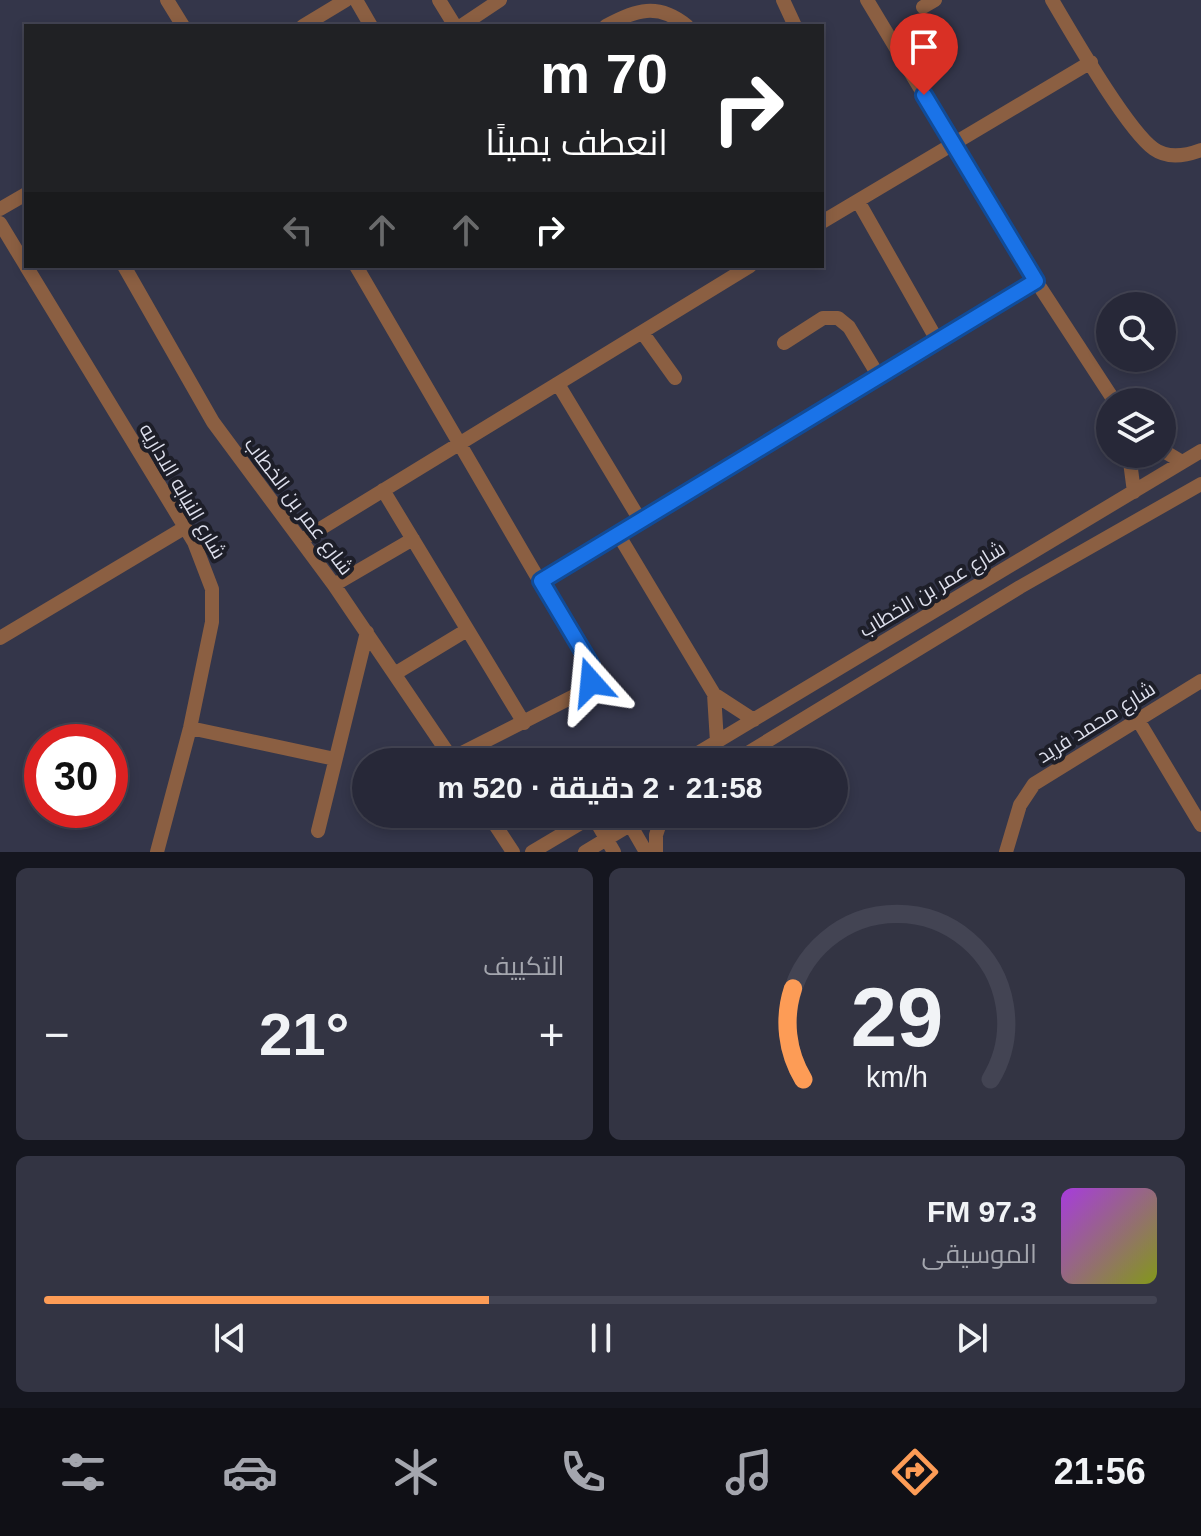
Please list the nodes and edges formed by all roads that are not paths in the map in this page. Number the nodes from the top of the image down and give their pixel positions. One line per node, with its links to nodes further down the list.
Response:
1 (167, 0): 9 (street)
2 (346, 0): 10 (street)
3 (356, 0): 11 (street)
4 (439, 0): 12 (street)
5 (500, 0): 13 (street)
6 (783, 0): 16 (street)
7 (867, 0): 18 (street)
8 (1052, 0): 17 (street)
9 (182, 24)
10 (306, 24)
11 (370, 24)
12 (457, 24)
13 (461, 24)
14 (610, 24): 15 (street)
15 (684, 24)
16 (794, 24)
17 (1091, 62): 18 (street); 19 (street)
18 (952, 143): 21 (street); 30 (street)
19 (1201, 150)
20 (24, 195): 22 (street)
21 (858, 201): 23 (street); 32 (street)
22 (0, 209)
23 (824, 221)
24 (0, 223): 25 (street, شارع النيابه الاداريه)
25 (24, 263)
26 (27, 268): 47 (street, شارع النيابه الاداريه)
27 (125, 268): 50 (street, شارع عمر بن الخطاب)
28 (357, 268): 38 (street)
29 (747, 268): 31 (street)
30 (1036, 281): 32 (street); 37 (street)
31 (642, 332): 35 (street); 36 (street)
32 (937, 340): 34 (street)
33 (784, 343): 34 (street)
34 (878, 375): 46 (street)
35 (675, 378)
36 (558, 384): 38 (street); 46 (street)
37 (1104, 388)
38 (460, 443): 44 (street); 52 (street)
39 (1201, 451): 41 (street, شارع عمر بن الخطاب)
40 (1176, 458): 41 (street)
41 (1182, 462): 45 (street, شارع عمر بن الخطاب)
42 (1131, 468): 45 (street)
43 (1201, 484): 55 (street)
44 (383, 490): 49 (street); 50 (street)
45 (1134, 492): 51 (street, شارع عمر بن الخطاب)
46 (640, 520): 48 (street)
47 (184, 528): 59 (street); 66 (street, شارع النيابه الاداريه)
48 (618, 534): 52 (street); 62 (street)
49 (413, 539): 54 (street); 57 (street)
50 (302, 540): 54 (street, شارع عمر بن الخطاب)
51 (1008, 568): 53 (street, شارع عمر بن الخطاب); 55 (street)
52 (541, 581): 65 (street)
53 (979, 583): 56 (street); 63 (street, شارع عمر بن الخطاب)
54 (334, 585): 58 (street, شارع عمر بن الخطاب)
55 (1020, 587): 56 (street)
56 (993, 605): 71 (street)
57 (467, 630): 60 (street); 65 (street)
58 (367, 632): 60 (street, شارع عمر بن الخطاب); 72 (street)
59 (0, 638)
60 (396, 673): 68 (street, شارع عمر بن الخطاب)
61 (1201, 681): 64 (street, شارع محمد فريد)
62 (714, 694): 63 (street); 67 (street)
63 (754, 720): 67 (street, شارع عمر بن الخطاب)
64 (1138, 720): 73 (street); 88 (street, شارع محمد فريد)
65 (524, 723): 69 (street)
66 (190, 728): 72 (street); 82 (street, شارع النيابه الاداريه)
67 (717, 742): 70 (street, شارع عمر بن الخطاب)
68 (445, 748)
69 (476, 748)
70 (707, 748)
71 (756, 748)
72 (335, 759): 80 (street)
73 (1201, 825)
74 (497, 828): 83 (street)
75 (572, 828): 84 (street)
76 (601, 828): 81 (street)
77 (622, 828): 81 (street)
78 (632, 828): 86 (street)
79 (658, 828): 87 (street)
80 (318, 831)
81 (610, 846): 85 (street)
82 (157, 852)
83 (513, 852)
84 (532, 852)
85 (585, 852)
86 (646, 852)
87 (656, 852)
88 (1006, 852)

